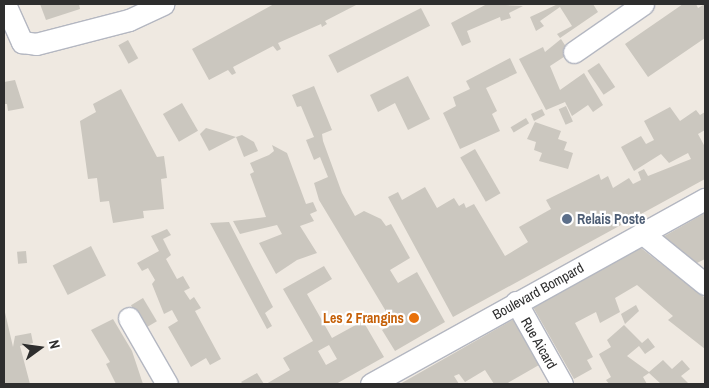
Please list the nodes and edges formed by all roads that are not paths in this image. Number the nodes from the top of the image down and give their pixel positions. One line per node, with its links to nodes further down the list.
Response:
1 (5, 4): 2 (street)
2 (163, 4)
3 (644, 4): 4 (street)
4 (574, 52)
5 (705, 199): 6 (street, Boulevard Bompard)
6 (642, 234): 7 (street); 8 (street, Boulevard Bompard)
7 (705, 284)
8 (516, 302): 11 (street, Boulevard Bompard); 12 (street, Rue Aicard)
9 (129, 318): 10 (street)
10 (167, 384)
11 (371, 384)
12 (562, 384)

